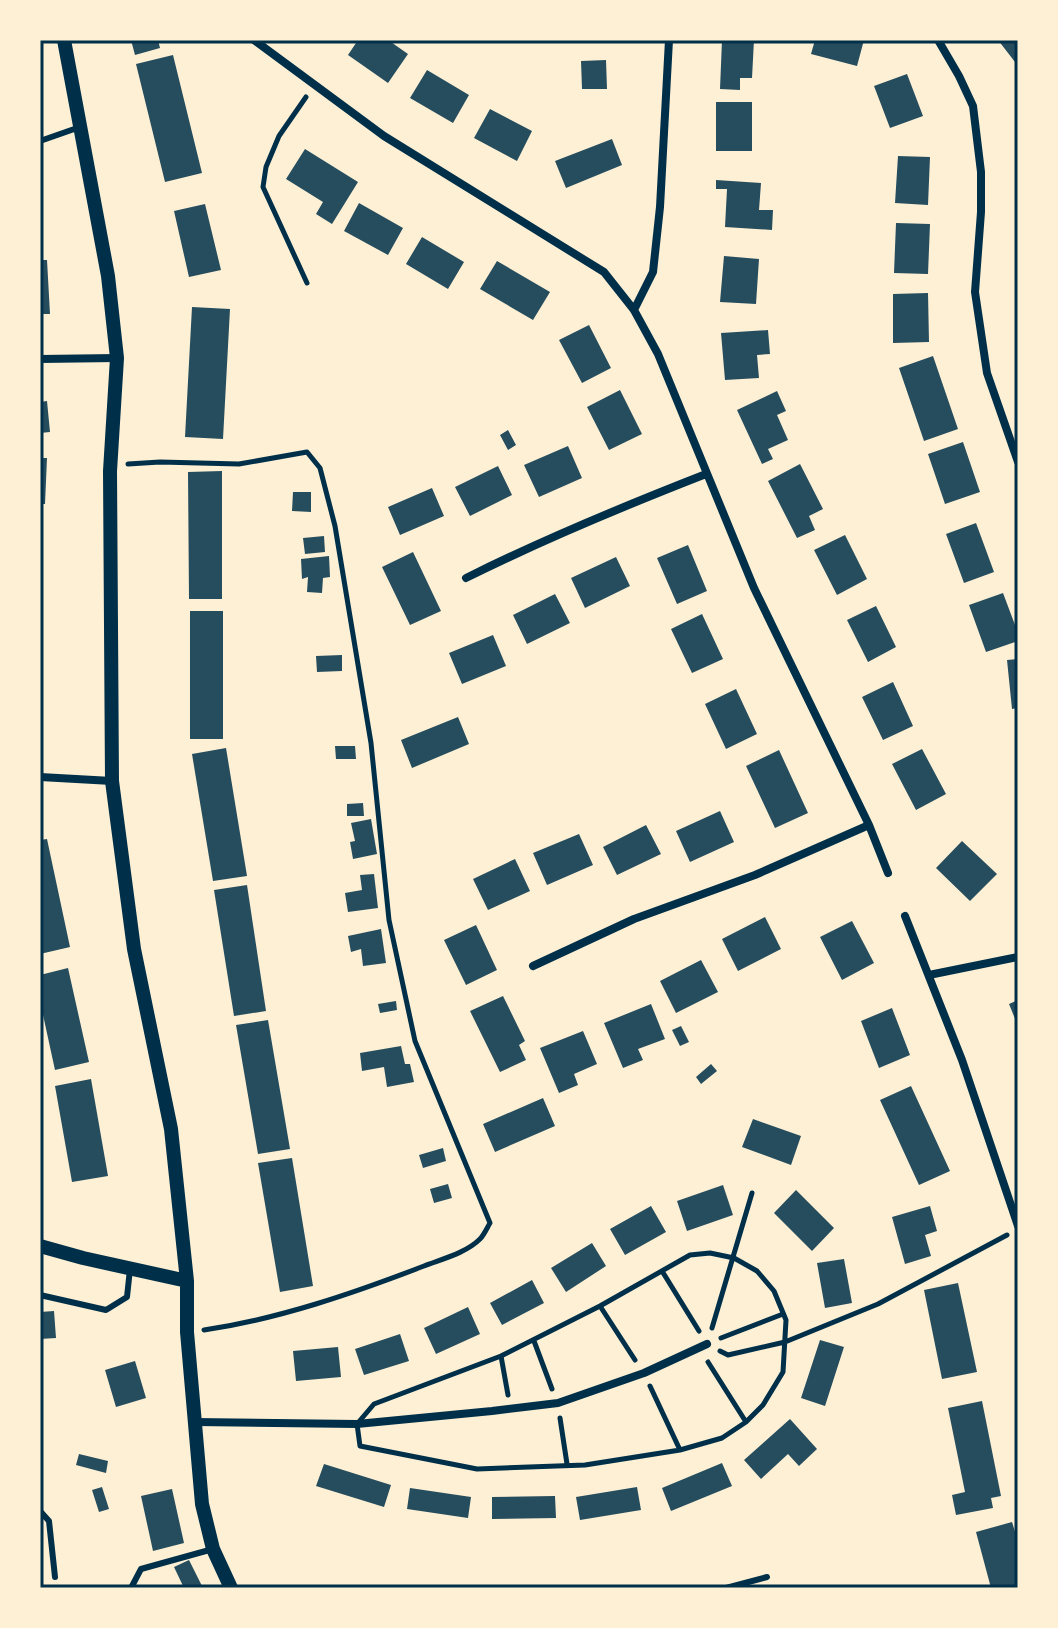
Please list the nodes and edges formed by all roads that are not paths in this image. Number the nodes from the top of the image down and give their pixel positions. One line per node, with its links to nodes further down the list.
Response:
1 (64, 40): 5 (street)
2 (254, 40): 7 (street)
3 (669, 40): 7 (street)
4 (938, 40): 10 (street)
5 (80, 127): 6 (lane); 8 (street)
6 (40, 141)
7 (634, 310): 11 (street)
8 (117, 358): 9 (street); 14 (street)
9 (40, 359)
10 (1018, 462)
11 (706, 474): 12 (street); 15 (street)
12 (466, 578)
13 (40, 777): 14 (street)
14 (112, 781): 24 (street)
15 (869, 825): 16 (street); 19 (street)
16 (888, 873)
17 (905, 916): 20 (street)
18 (1018, 957): 20 (street)
19 (533, 966)
20 (929, 975): 21 (street)
21 (1018, 1226)
22 (40, 1246): 23 (street)
23 (130, 1269): 24 (street); 25 (lane)
24 (187, 1281): 27 (street)
25 (40, 1295)
26 (703, 1346): 27 (street)
27 (195, 1422): 29 (street)
28 (40, 1511): 30 (lane)
29 (213, 1549): 32 (lane); 33 (street)
30 (55, 1577)
31 (767, 1577): 34 (lane)
32 (131, 1588)
33 (231, 1588)
34 (726, 1588)

